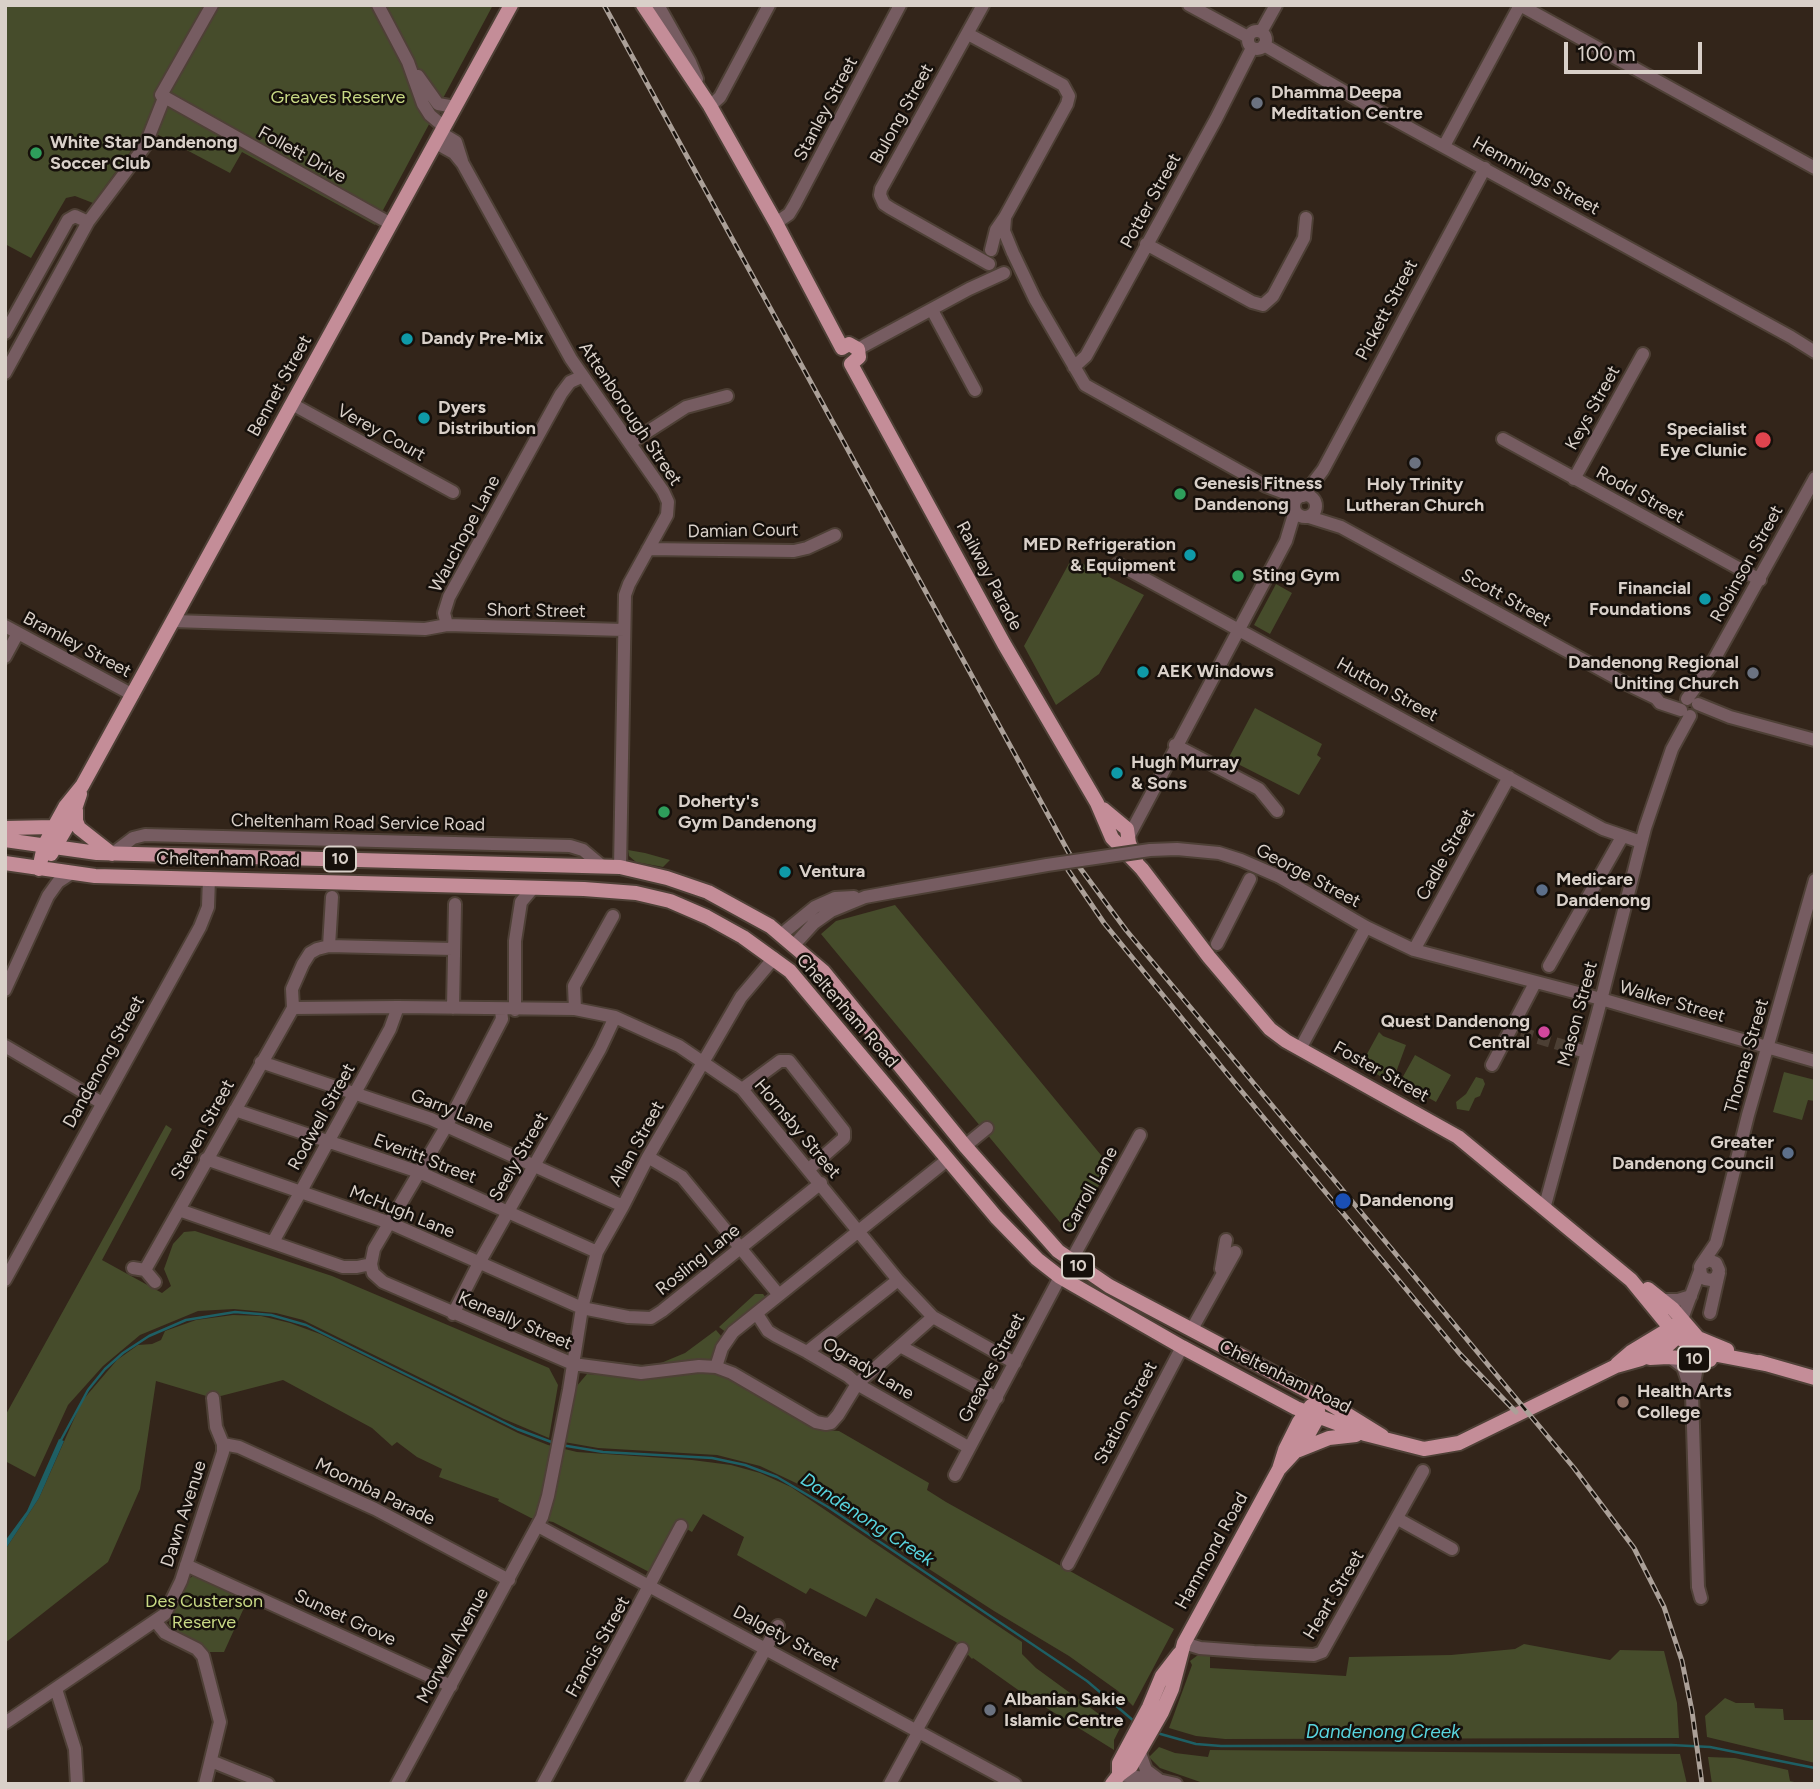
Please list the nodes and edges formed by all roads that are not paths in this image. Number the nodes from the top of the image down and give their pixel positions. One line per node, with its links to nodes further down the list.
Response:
1 (212, 5): 15 (street)
2 (378, 5): 14 (street, Attenborough Street)
3 (511, 5): 17 (main road, Bennet Street)
4 (643, 5): 16 (main road)
5 (658, 5): 16 (street)
6 (769, 5): 16 (street)
7 (900, 5): 25 (street, Stanley Street)
8 (983, 5): 12 (street, Bulong Street)
9 (1189, 5): 13 (street, Hemmings Street)
10 (1276, 5): 13 (street)
11 (1520, 5): 19 (street); 21 (street)
12 (968, 34): 22 (street); 29 (street, Bulong Street)
13 (1255, 43): 19 (street, Hemmings Street); 27 (street, Potter Street)
14 (408, 62): 17 (street, Attenborough Street); 18 (street, Attenborough Street)
15 (162, 97): 24 (street); 26 (street, Follett Drive)
16 (707, 100): 25 (main road)
17 (456, 107): 18 (main road, Bennet Street)
18 (440, 134): 26 (main road, Bennet Street); 42 (street, Attenborough Street)
19 (1444, 146): 20 (street, Hemmings Street)
20 (1485, 167): 37 (street, Hemmings Street); 51 (street, Pickett Street)
21 (1815, 168)
22 (1005, 217): 28 (street, Scott Street); 29 (street)
23 (1306, 218): 27 (street)
24 (88, 222): 34 (street); 41 (street)
25 (776, 223): 35 (main road)
26 (391, 224): 45 (main road, Bennet Street)
27 (1146, 244): 40 (street, Potter Street)
28 (1013, 254): 29 (street); 30 (street); 32 (street, Scott Street)
29 (990, 258): 30 (street); 31 (street)
30 (1005, 272): 31 (street); 32 (street, Scott Street)
31 (969, 289): 33 (street)
32 (1035, 299): 40 (street, Scott Street)
33 (932, 310): 36 (street); 43 (street)
34 (5, 333)
35 (842, 348): 36 (main road); 39 (main road)
36 (858, 349): 39 (main road)
37 (1815, 350)
38 (1643, 354): 49 (street, Keys Street)
39 (851, 364): 75 (main road, Railway Parade)
40 (1074, 368): 51 (street, Scott Street)
41 (5, 373)
42 (583, 376): 47 (street, Attenborough Street); 57 (street, Wauchope Lane)
43 (976, 390)
44 (727, 396): 47 (street)
45 (292, 404): 50 (street, Verey Court); 56 (main road, Bennet Street)
46 (1503, 439): 49 (street, Rodd Street)
47 (630, 443): 53 (street, Attenborough Street)
48 (1815, 478): 55 (street, Robinson Street)
49 (1574, 479): 55 (street, Rodd Street)
50 (453, 492)
51 (1304, 506): 59 (street, Pickett Street); 64 (street, Scott Street)
52 (835, 535): 53 (street, Damian Court)
53 (648, 549): 60 (street, Attenborough Street)
54 (1118, 564): 59 (street, Hutton Street)
55 (1760, 580): 64 (street, Robinson Street)
56 (173, 621): 57 (street); 63 (main road, Bennet Street)
57 (447, 625): 60 (street, Short Street)
58 (5, 626): 61 (street, Bramley Street)
59 (1239, 629): 66 (street, Pickett Street); 68 (street, Hutton Street)
60 (624, 630): 84 (street, Attenborough Street)
61 (18, 633): 62 (street); 63 (street, Bramley Street)
62 (5, 657)
63 (133, 695): 69 (main road, Bennet Street)
64 (1689, 707): 65 (street, Scott Street); 67 (street, Robinson Street); 74 (street, Mason Street)
65 (1815, 740)
66 (1175, 745): 71 (street); 75 (street, Pickett Street)
67 (1672, 749): 74 (street, Mason Street)
68 (1509, 777): 76 (street, Hutton Street); 101 (street, Cadle Street)
69 (82, 786): 70 (main road, Bennet Street); 72 (main road, Bennet Street)
70 (76, 809): 79 (main road, Bennet Street); 80 (main road)
71 (1277, 811)
72 (54, 827): 73 (main road); 79 (main road, Bennet Street)
73 (5, 828)
74 (1644, 828): 78 (street, Mason Street)
75 (1120, 833): 117 (main road, Foster Street)
76 (1622, 837): 78 (street, Hutton Street); 103 (street)
77 (5, 840): 79 (main road, Cheltenham Road / 10)
78 (1641, 842): 106 (street, Mason Street)
79 (50, 847): 80 (main road, Cheltenham Road / 10); 85 (main road)
80 (112, 854): 81 (main road, Cheltenham Road / 10); 83 (street, Cheltenham Road Service Road)
81 (209, 856): 83 (main road, Cheltenham Road / 10); 87 (main road, Dandenong Street)
82 (5, 863): 85 (main road, Cheltenham Road / 10)
83 (602, 866): 84 (main road, Cheltenham Road / 10)
84 (620, 867): 96 (main road, Cheltenham Road / 10)
85 (38, 869): 86 (main road, Cheltenham Road / 10)
86 (70, 874): 87 (main road, Cheltenham Road / 10); 105 (street)
87 (209, 878): 90 (main road, Cheltenham Road / 10); 125 (street, Dandenong Street)
88 (1250, 879): 97 (street)
89 (1815, 880): 115 (street, Thomas Street)
90 (533, 888): 102 (main road, Cheltenham Road / 10); 112 (street)
91 (332, 897): 99 (street)
92 (865, 897): 95 (street, George Street, bridge); 96 (street, George Street); 98 (street, George Street)
93 (455, 904): 100 (street)
94 (613, 916): 110 (street)
95 (1366, 927): 101 (street, George Street); 117 (street)
96 (782, 934): 98 (main road, 10); 102 (main road)
97 (1217, 944)
98 (794, 945): 102 (main road); 131 (main road, Cheltenham Road / 10)
99 (329, 946): 100 (street); 108 (street)
100 (453, 948): 109 (street)
101 (1414, 950): 104 (street, George Street)
102 (774, 958): 121 (street, Allan Street); 134 (main road, Cheltenham Road / 10)
103 (1549, 967)
104 (1535, 983): 106 (street, George Street); 122 (street)
105 (5, 990)
106 (1601, 999): 115 (street, Walker Street); 118 (street, Mason Street)
107 (398, 1006): 108 (street, Hornsby Street); 109 (street, Hornsby Street); 124 (street, Rodwell Street)
108 (293, 1008): 120 (street, Steven Street)
109 (453, 1008): 111 (street, Hornsby Street)
110 (575, 1009): 112 (street, Hornsby Street); 113 (street, Hornsby Street)
111 (501, 1010): 112 (street, Hornsby Street); 127 (street)
112 (515, 1010)
113 (615, 1017): 121 (street, Hornsby Street); 135 (street, Seely Street)
114 (5, 1046): 125 (street)
115 (1768, 1047): 119 (street, Walker Street); 148 (street, Thomas Street)
116 (1572, 1048): 118 (street)
117 (1300, 1049): 141 (main road, Foster Street)
118 (1586, 1052): 141 (street, Mason Street)
119 (1815, 1061)
120 (261, 1062): 124 (street, Garry Lane); 126 (street, Steven Street)
121 (703, 1063): 123 (street, Hornsby Street); 132 (street, Allan Street)
122 (1492, 1065)
123 (742, 1089): 136 (street, Hornsby Street); 136 (street)
124 (356, 1093): 127 (street, Garry Lane); 130 (street, Rodwell Street)
125 (102, 1103): 158 (street, Dandenong Street)
126 (235, 1110): 130 (street, Everitt Street); 133 (street, Steven Street)
127 (447, 1125): 135 (street, Garry Lane); 137 (street)
128 (987, 1128): 131 (street)
129 (1140, 1135): 152 (street, Carroll Lane)
130 (329, 1142): 137 (street, Everitt Street); 139 (street, Rodwell Street)
131 (965, 1146): 134 (main road); 152 (main road, Cheltenham Road / 10)
132 (648, 1157): 140 (street, Allan Street); 149 (street)
133 (206, 1159): 139 (street, McHugh Lane); 142 (street, Steven Street)
134 (947, 1160): 145 (street); 157 (main road, Cheltenham Road / 10)
135 (534, 1166): 140 (street, Garry Lane); 143 (street, Seely Street)
136 (809, 1169): 138 (street, Hornsby Street)
137 (419, 1172): 143 (street, Everitt Street); 144 (street)
138 (821, 1184): 145 (street, Hornsby Street); 149 (street, Rosling Lane)
139 (300, 1193): 144 (street, McHugh Lane); 147 (street, Rodwell Street)
140 (623, 1206): 150 (street, Allan Street)
141 (1544, 1209): 161 (main road, Foster Street)
142 (179, 1210): 147 (street); 162 (street, Steven Street)
143 (508, 1212): 150 (street, Everitt Street); 153 (street, Seely Street)
144 (390, 1223): 153 (street, McHugh Lane); 154 (street)
145 (859, 1231): 159 (street, Hornsby Street); 163 (street)
146 (1226, 1240): 160 (street, Station Street)
147 (273, 1242): 154 (street)
148 (1716, 1243): 155 (street, Thomas Street); 156 (street, Thomas Street)
149 (740, 1249): 163 (street); 166 (street, Rosling Lane)
150 (597, 1252): 166 (street, Allan Street)
151 (1235, 1252): 160 (street, Station Street)
152 (1070, 1261): 157 (main road); 172 (main road, Cheltenham Road / 10)
153 (479, 1263): 166 (street, McHugh Lane); 168 (street, Seely Street)
154 (371, 1264): 168 (street, Keneally Street)
155 (1701, 1267): 156 (street); 164 (street, Thomas Street)
156 (1719, 1270): 167 (street, Thomas Street)
157 (1060, 1277): 174 (main road, Cheltenham Road / 10); 180 (street, Greaves Street)
158 (5, 1280)
159 (898, 1280): 170 (street, Hornsby Street); 175 (street)
160 (1220, 1280): 172 (street, Station Street)
161 (1631, 1280): 165 (main road, Foster Street); 171 (main road, Foster Street)
162 (155, 1282)
163 (779, 1296): 169 (street)
164 (1691, 1296): 165 (street); 171 (street, Thomas Street)
165 (1663, 1300): 171 (main road, Foster Street)
166 (582, 1308): 181 (street, Allan Street)
167 (1710, 1312)
168 (453, 1314): 181 (street, Keneally Street)
169 (757, 1314): 175 (street, Ogrady Lane); 184 (street)
170 (933, 1317): 173 (street); 180 (street, Hornsby Street)
171 (1679, 1326): 177 (main road, Cheltenham Road / 10); 179 (main road, Foster Street / 10); 182 (main road, Foster Street / 10); 183 (main road, Cheltenham Road / 10)
172 (1192, 1329): 174 (main road, Station Street); 188 (main road, Cheltenham Road / 10)
173 (900, 1346): 186 (street); 190 (street)
174 (1182, 1347): 191 (main road, Cheltenham Road / 10); 205 (street, Station Street)
175 (807, 1352): 186 (street, Ogrady Lane)
176 (1671, 1357): 177 (main road, 10); 178 (main road, 10); 187 (street)
177 (1641, 1359): 183 (main road, Cheltenham Road / 10)
178 (1704, 1360): 179 (main road, 10); 187 (street)
179 (1746, 1361): 182 (main road, Foster Street / 10)
180 (1015, 1363): 190 (street, Greaves Street)
181 (573, 1364): 184 (street, Keneally Street); 200 (street, Allan Street)
182 (1766, 1364): 185 (main road, Foster Street / 10)
183 (1616, 1366): 193 (main road, Cheltenham Road / 10)
184 (716, 1367): 186 (street)
185 (1815, 1378)
186 (857, 1384): 195 (street, Ogrady Lane)
187 (1692, 1394): 209 (street)
188 (1319, 1397): 191 (main road); 193 (main road, Cheltenham Road / 10)
189 (213, 1398): 194 (street, Dawn Avenue)
190 (997, 1398): 195 (street, Greaves Street)
191 (1311, 1415): 192 (main road, Cheltenham Road / 10); 196 (main road, Hammond Road); 197 (main road, Hammond Road)
192 (1365, 1434): 193 (main road, Cheltenham Road / 10); 196 (main road)
193 (1385, 1438)
194 (223, 1444): 206 (street, Dawn Avenue); 207 (street, Moomba Parade)
195 (968, 1447): 199 (street, Greaves Street)
196 (1296, 1452): 197 (main road, Hammond Road)
197 (1279, 1469): 213 (main road, Hammond Road)
198 (1423, 1471): 201 (street, Heart Street)
199 (955, 1475)
200 (551, 1483): 202 (street, Morwell Avenue)
201 (1398, 1519): 204 (street); 213 (street, Heart Street)
202 (538, 1525): 207 (street, Morwell Avenue); 208 (street, Dalgety Street)
203 (681, 1525): 208 (street, Francis Street)
204 (1452, 1549)
205 (1068, 1564)
206 (186, 1565): 210 (street, Dawn Avenue); 215 (street, Sunset Grove)
207 (509, 1580): 215 (street, Morwell Avenue)
208 (651, 1586): 212 (street, Dalgety Street); 227 (street, Francis Street)
209 (1702, 1598)
210 (156, 1622): 216 (street, Dawn Avenue); 220 (street)
211 (778, 1626): 212 (street)
212 (766, 1647): 218 (street, Dalgety Street); 228 (street)
213 (1182, 1648): 219 (main road, Hammond Road)
214 (962, 1649): 218 (street)
215 (451, 1686): 226 (street, Morwell Avenue)
216 (56, 1689): 217 (street, Dawn Avenue); 223 (street)
217 (5, 1723)
218 (918, 1730): 229 (street); 230 (street, Dalgety Street)
219 (1138, 1747): 221 (street); 222 (main road, Hammond Road)
220 (211, 1761): 224 (street); 225 (street)
221 (1158, 1779): 222 (street); 231 (street)
222 (1118, 1781)
223 (77, 1784)
224 (205, 1784)
225 (268, 1784)
226 (397, 1784)
227 (543, 1784)
228 (691, 1784)
229 (890, 1784)
230 (1016, 1784)
231 (1176, 1784)

